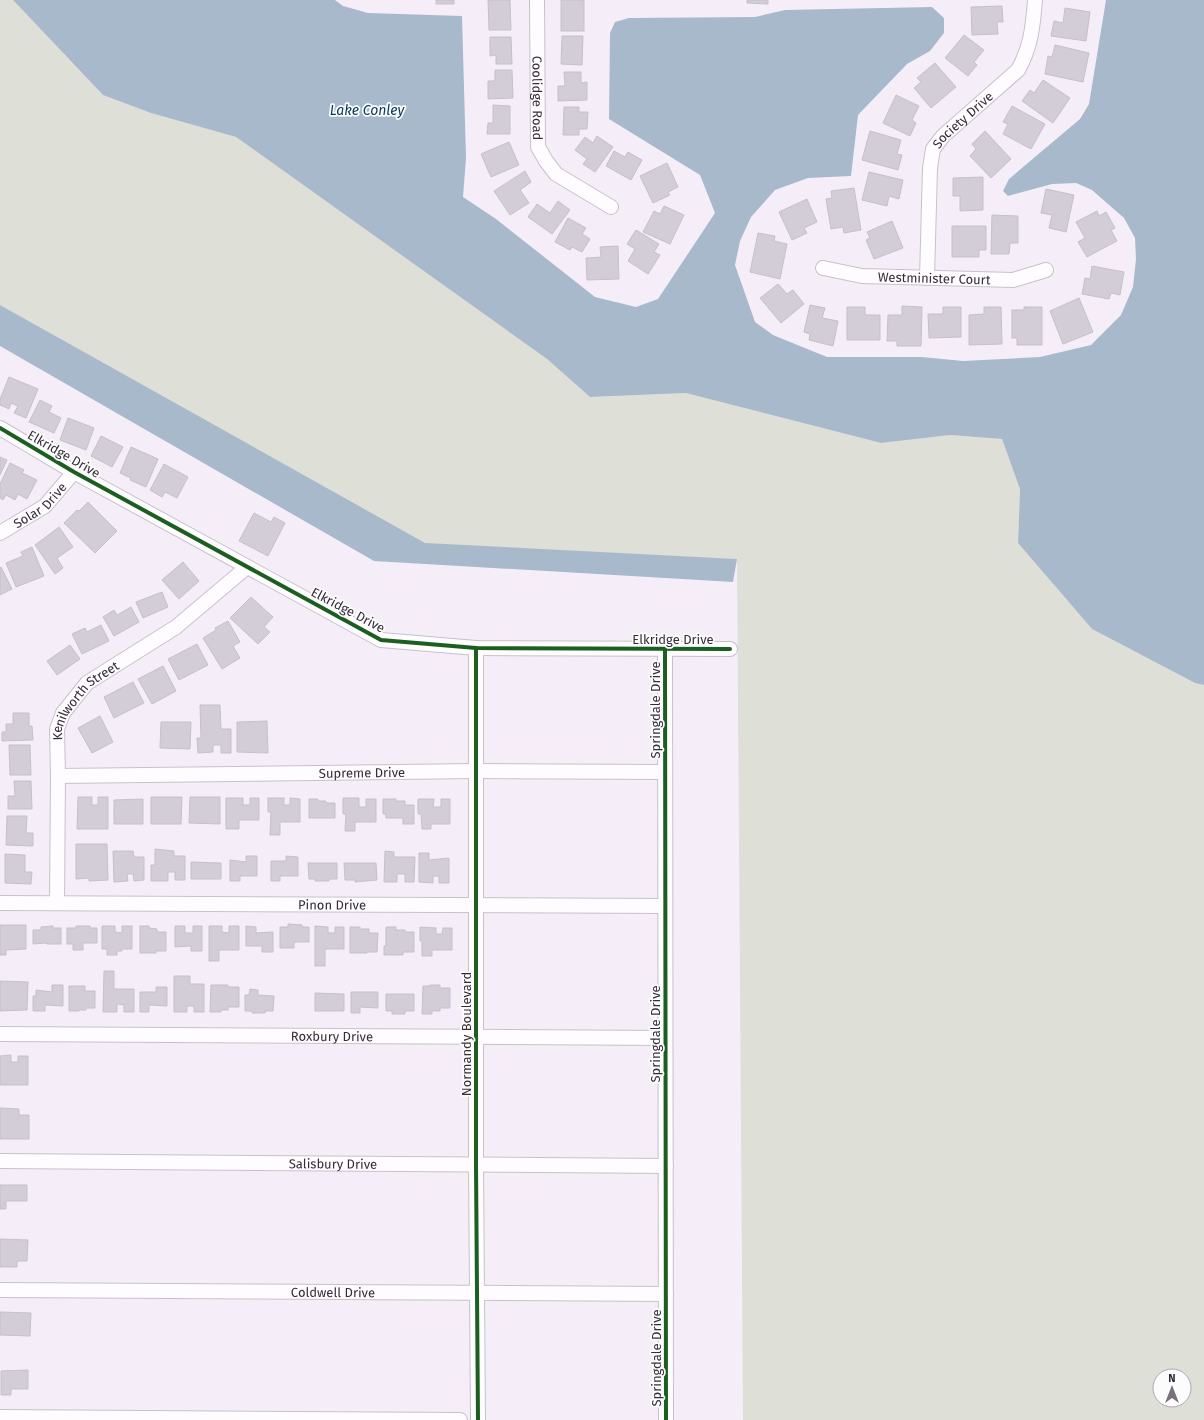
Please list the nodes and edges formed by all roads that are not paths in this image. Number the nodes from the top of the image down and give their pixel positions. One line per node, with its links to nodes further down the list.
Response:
1 (537, 0): 3 (street, Coolidge Road)
2 (1035, 0): 6 (street, Society Drive)
3 (611, 207)
4 (823, 268): 6 (street, Westminister Court)
5 (1046, 270): 6 (street, Westminister Court)
6 (927, 278)
7 (0, 428): 8 (street, Elkridge Drive)
8 (74, 472): 9 (street, Solar Drive); 10 (street, Elkridge Drive)
9 (0, 532)
10 (247, 567): 11 (street, Elkridge Drive); 16 (street, Kenilworth Street)
11 (476, 648): 12 (street, Elkridge Drive); 14 (street, Normandy Boulevard)
12 (665, 649): 13 (street, Elkridge Drive); 15 (street, Springdale Drive)
13 (730, 649)
14 (477, 771): 15 (street, Supreme Drive); 16 (street, Supreme Drive); 19 (street, Normandy Boulevard)
15 (665, 772): 20 (street, Springdale Drive)
16 (58, 776): 18 (street, Kenilworth Street)
17 (0, 903): 18 (street, Pinon Drive)
18 (57, 903): 19 (street, Pinon Drive)
19 (476, 906): 20 (street, Pinon Drive); 22 (street, Normandy Boulevard)
20 (665, 906): 23 (street, Springdale Drive)
21 (0, 1034): 22 (street, Roxbury Drive)
22 (476, 1037): 23 (street, Roxbury Drive); 25 (street, Normandy Boulevard)
23 (665, 1038): 26 (street, Springdale Drive)
24 (0, 1161): 25 (street, Salisbury Drive)
25 (476, 1165): 26 (street, Salisbury Drive); 28 (street, Normandy Boulevard)
26 (666, 1166): 29 (street, Springdale Drive)
27 (0, 1290): 28 (street, Coldwell Drive)
28 (476, 1294): 29 (street, Coldwell Drive); 32 (street, Normandy Boulevard)
29 (666, 1294): 33 (street, Springdale Drive)
30 (0, 1417): 31 (street)
31 (460, 1420)
32 (478, 1420)
33 (666, 1420)

